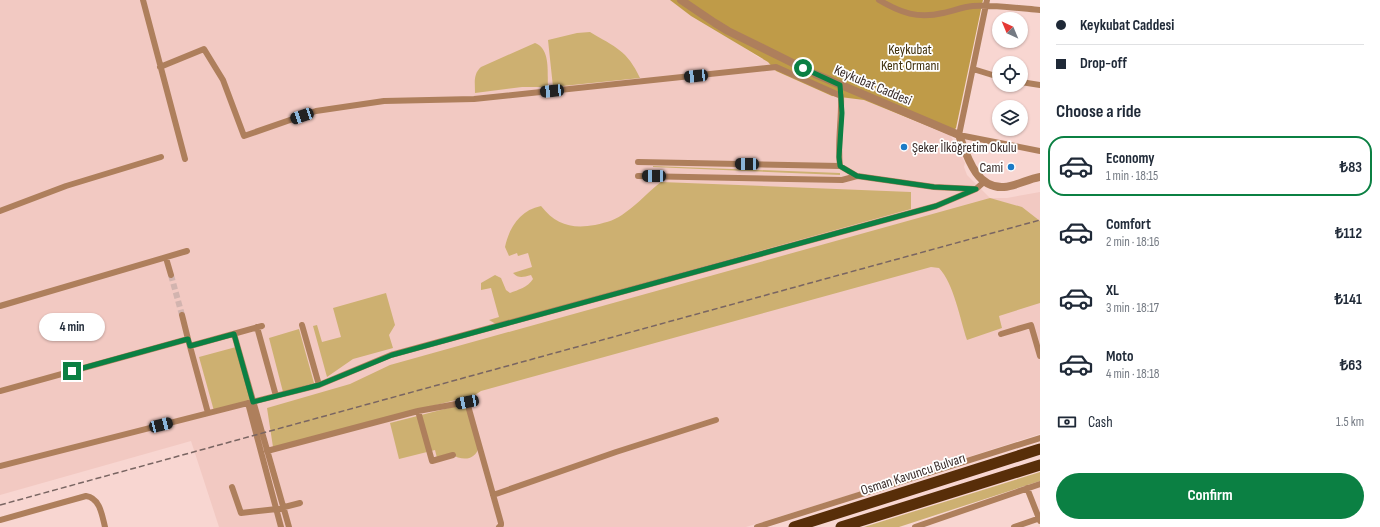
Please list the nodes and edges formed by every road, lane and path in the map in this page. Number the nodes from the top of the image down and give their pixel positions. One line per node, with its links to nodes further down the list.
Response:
1 (143, 0): 6 (street)
2 (681, 0): 10 (street, Keykubat Caddesi)
3 (879, 0): 4 (street)
4 (987, 3): 5 (street); 7 (street)
5 (1040, 10)
6 (160, 67): 12 (street); 16 (street)
7 (973, 69): 8 (street); 13 (street)
8 (992, 75)
9 (1028, 83): 11 (street)
10 (840, 85): 12 (street); 13 (street, Keykubat Caddesi)
11 (1040, 85)
12 (842, 96): 18 (street)
13 (959, 135): 14 (street); 22 (street)
14 (1040, 151)
15 (161, 157): 24 (street)
16 (185, 159)
17 (638, 162): 18 (street)
18 (840, 166): 20 (street)
19 (638, 176): 20 (street)
20 (857, 176): 23 (street)
21 (1040, 177): 22 (street)
22 (985, 181): 23 (street)
23 (976, 189): 36 (street)
24 (0, 211)
25 (187, 251): 26 (street)
26 (166, 258): 27 (street); 28 (street)
27 (170, 275)
28 (0, 306)
29 (182, 314): 33 (street)
30 (302, 325): 36 (street)
31 (234, 334): 34 (street); 38 (street); 39 (street)
32 (1001, 334): 35 (street)
33 (188, 339): 34 (street); 37 (street)
34 (190, 346): 41 (street)
35 (1040, 356)
36 (319, 385): 38 (street)
37 (0, 391)
38 (276, 396): 39 (street)
39 (250, 403): 41 (street); 45 (street); 54 (street)
40 (418, 411): 45 (street); 46 (street); 52 (street)
41 (206, 414): 48 (street)
42 (716, 420): 52 (street)
43 (1040, 438): 61 (street)
44 (1040, 449): 62 (highway, Osman Kavuncu Bulvarı)
45 (267, 451): 54 (street)
46 (453, 455)
47 (1040, 465): 63 (highway, Osman Kavuncu Bulvarı)
48 (0, 466)
49 (1040, 484): 51 (street)
50 (232, 487): 54 (street)
51 (1027, 488): 55 (street); 64 (street)
52 (493, 495): 60 (street)
53 (300, 503): 54 (street)
54 (280, 508): 58 (street); 59 (street)
55 (1040, 519): 65 (street)
56 (0, 520): 57 (street)
57 (105, 527)
58 (281, 527)
59 (289, 527)
60 (499, 527)
61 (757, 527)
62 (794, 527)
63 (841, 527)
64 (915, 527)
65 (1014, 527)

